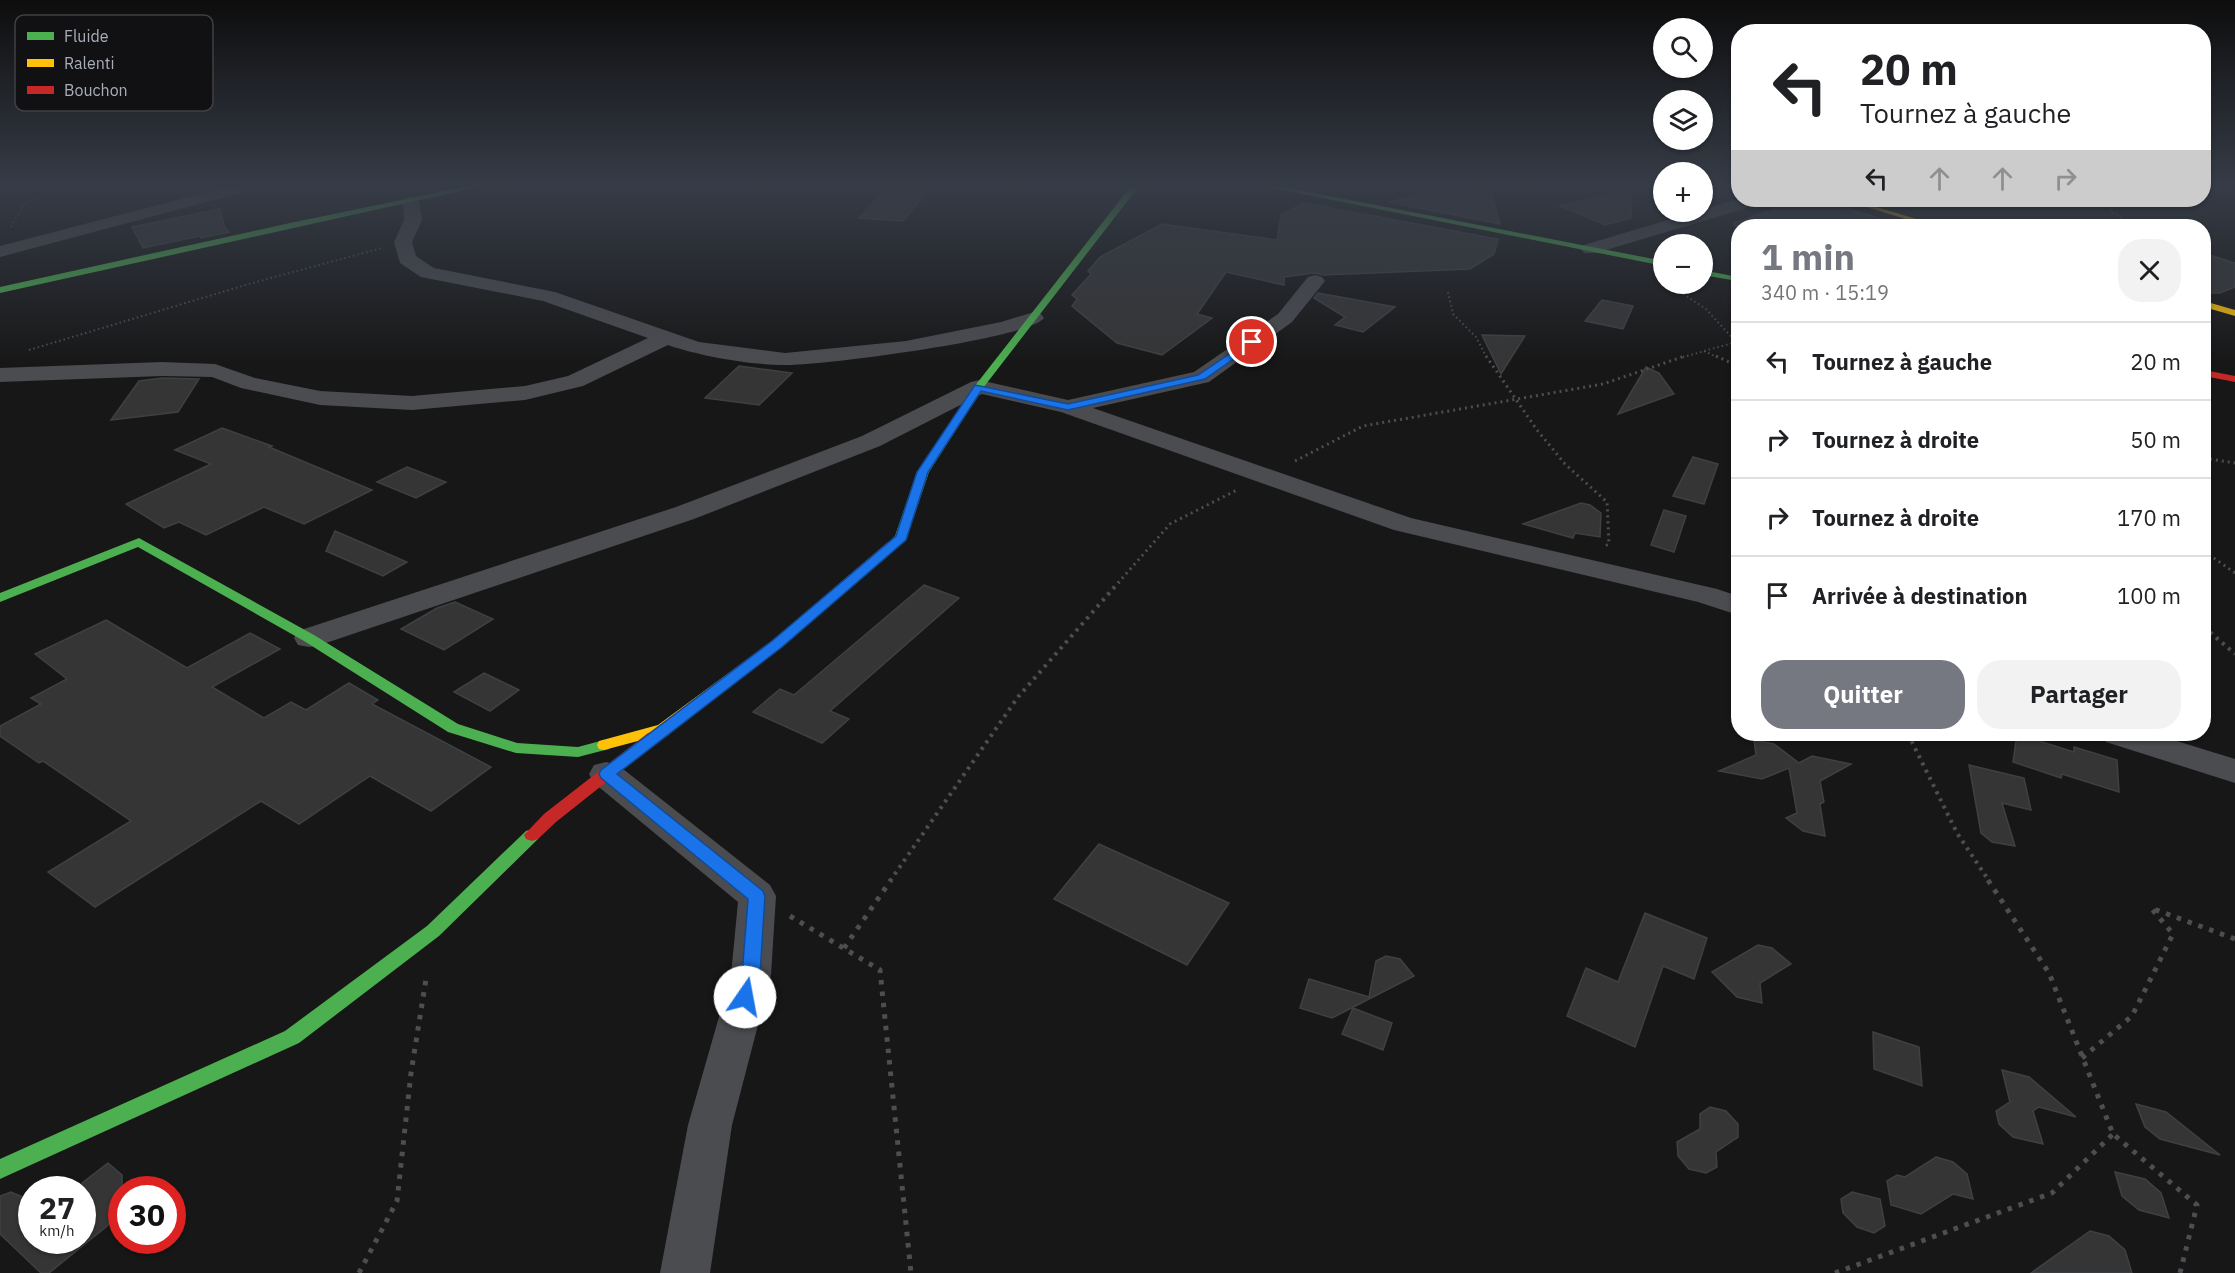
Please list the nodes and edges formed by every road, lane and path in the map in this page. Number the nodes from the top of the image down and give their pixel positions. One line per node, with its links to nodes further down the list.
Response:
1 (26, 245): 9 (street)
2 (204, 245): 14 (street)
3 (390, 245): 24 (path)
4 (404, 245): 21 (street)
5 (1090, 245): 19 (street)
6 (1572, 245): 8 (street)
7 (1602, 245): 8 (street)
8 (1590, 249): 10 (street)
9 (0, 252)
10 (1653, 262)
11 (1713, 274): 12 (street)
12 (1731, 278)
13 (1315, 281): 31 (street)
14 (0, 290)
15 (1448, 292): 30 (path)
16 (1684, 294): 20 (path)
17 (2211, 306): 18 (street)
18 (2235, 313)
19 (1034, 318): 21 (street); 29 (street)
20 (1731, 335)
21 (668, 337): 27 (street)
22 (1731, 343): 23 (path)
23 (1703, 350): 25 (path); 30 (path)
24 (24, 351)
25 (1731, 363)
26 (2211, 374): 28 (street)
27 (0, 375)
28 (2235, 379)
29 (979, 387): 31 (street); 41 (street); 43 (street)
30 (1517, 398): 34 (path); 36 (path)
31 (1068, 407): 34 (street)
32 (2211, 459): 33 (path)
33 (2235, 463)
34 (1266, 475): 36 (street); 51 (path)
35 (2211, 556): 37 (path)
36 (1568, 563): 39 (street)
37 (2235, 573)
38 (0, 598): 41 (street)
39 (1731, 604)
40 (2211, 633): 42 (path)
41 (309, 638): 43 (street)
42 (2235, 654)
43 (663, 729): 47 (street)
44 (1911, 741): 52 (path)
45 (2140, 741): 46 (street)
46 (2235, 771)
47 (606, 774): 48 (street); 49 (street)
48 (757, 896): 51 (path); 56 (street)
49 (433, 931): 54 (street); 55 (path)
50 (2235, 939): 52 (path)
51 (844, 948): 57 (path)
52 (2082, 1058): 53 (path)
53 (2113, 1134): 58 (path); 59 (path)
54 (0, 1169)
55 (359, 1273)
56 (685, 1273)
57 (911, 1273)
58 (1835, 1273)
59 (2180, 1273)

